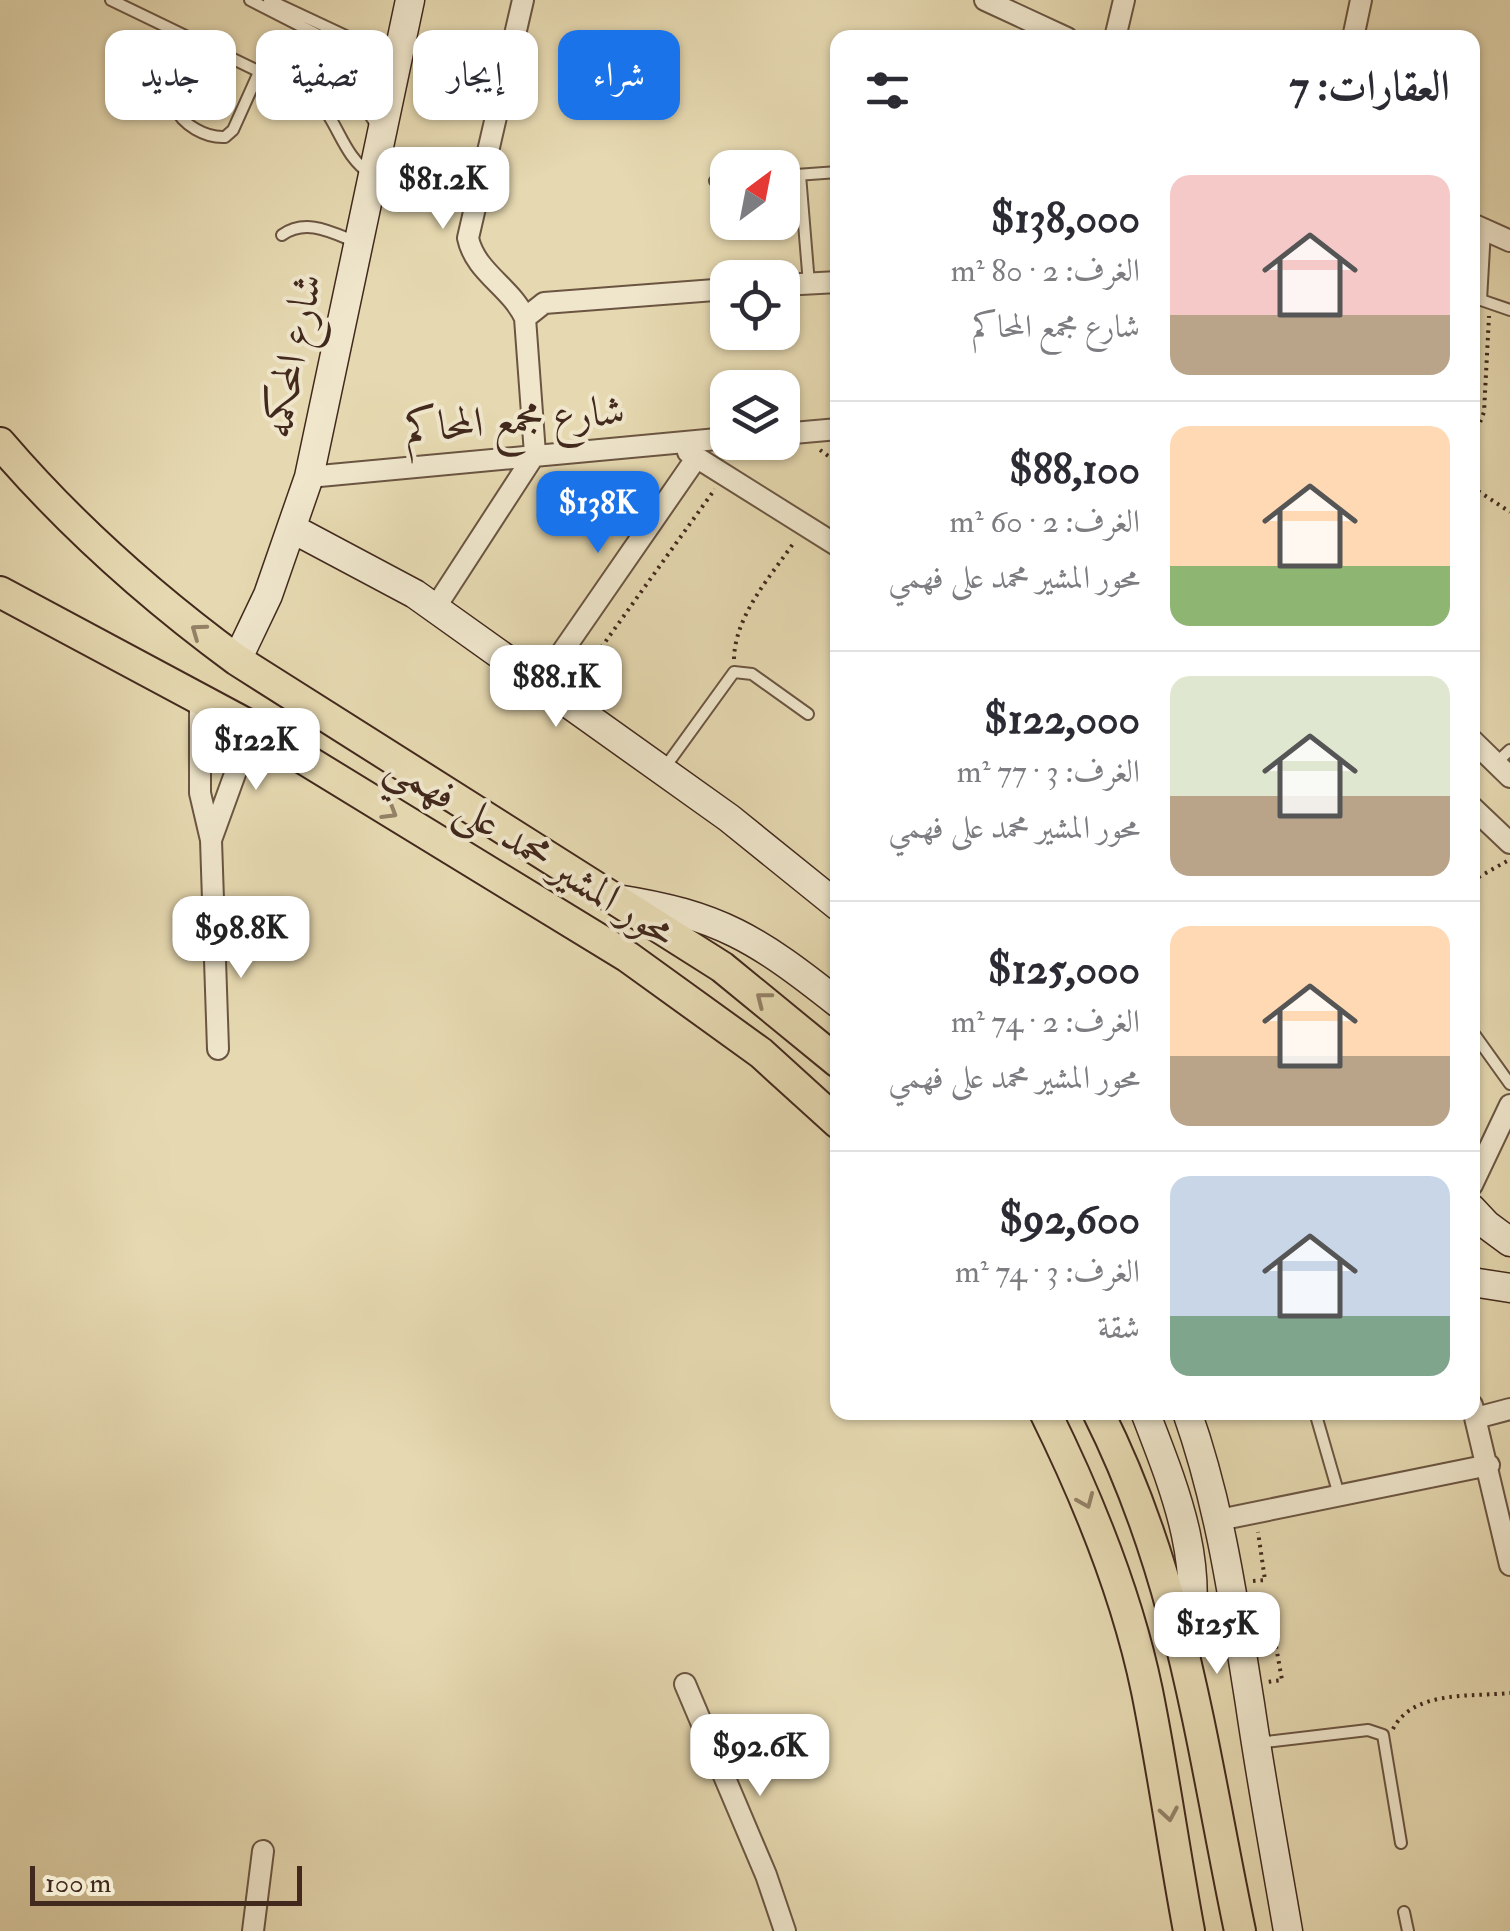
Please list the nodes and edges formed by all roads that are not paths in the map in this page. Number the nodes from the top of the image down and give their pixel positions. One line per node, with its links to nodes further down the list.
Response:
1 (111, 0): 9 (lane)
2 (250, 0): 13 (lane)
3 (269, 0): 13 (lane)
4 (410, 0): 13 (street, شارع المحكمه)
5 (523, 0): 32 (street)
6 (985, 0): 10 (street)
7 (1361, 0): 12 (street)
8 (1122, 1): 11 (street)
9 (176, 30)
10 (1050, 30)
11 (1117, 30)
12 (1355, 30)
13 (394, 66): 18 (street, شارع المحكمه)
14 (256, 79): 15 (lane)
15 (182, 120)
16 (330, 120): 20 (lane)
17 (374, 120): 18 (lane)
18 (380, 130): 20 (street, شارع المحكمه)
19 (830, 173): 21 (lane)
20 (371, 174): 25 (street, شارع المحكمه)
21 (800, 175): 27 (lane)
22 (1480, 226): 24 (street)
23 (282, 236): 25 (lane)
24 (1510, 241)
25 (357, 242): 40 (street, شارع المحكمه)
26 (830, 283): 27 (street)
27 (809, 284): 28 (street)
28 (800, 285)
29 (710, 290): 32 (street)
30 (1480, 294): 31 (lane)
31 (1510, 310)
32 (526, 318): 38 (street)
33 (830, 430): 34 (street)
34 (800, 432)
35 (710, 440): 36 (street, شارع مجمع المحاكم)
36 (673, 443): 38 (street, شارع مجمع المحاكم); 39 (street)
37 (0, 444): 45 (main road, محور المشير محمد على فهمي, one-way to 37)
38 (536, 454): 40 (street, شارع مجمع المحاكم); 44 (street)
39 (697, 458): 42 (street); 46 (street)
40 (310, 477): 41 (street, شارع المحكمه)
41 (293, 529): 44 (street); 45 (street, شارع المحكمه)
42 (830, 540)
43 (0, 592): 47 (main road, محور المشير محمد على فهمي)
44 (436, 608): 46 (street)
45 (238, 660): 56 (main road, محور المشير محمد على فهمي)
46 (552, 692): 52 (street)
47 (200, 699): 49 (main road, محور المشير محمد على فهمي); 54 (street)
48 (808, 714): 52 (lane)
49 (252, 728): 54 (street); 64 (main road, محور المشير محمد على فهمي, one-way to 64)
50 (1480, 746): 51 (street)
51 (1505, 764)
52 (662, 771): 57 (street)
53 (1480, 815): 55 (street)
54 (211, 840): 60 (street)
55 (1510, 843)
56 (616, 899): 58 (street); 61 (main road, محور المشير محمد على فهمي, one-way to 56)
57 (830, 900)
58 (830, 997)
59 (1480, 1042): 62 (lane)
60 (218, 1049)
61 (830, 1056)
62 (1510, 1084)
63 (1509, 1111): 65 (street)
64 (830, 1116)
65 (1480, 1169)
66 (1480, 1216): 67 (street)
67 (1510, 1242)
68 (1480, 1283): 69 (street)
69 (1510, 1288)
70 (1510, 1409): 71 (street)
71 (1480, 1411)
72 (1049, 1420): 90 (main road, one-way to 90)
73 (1101, 1420): 82 (main road)
74 (1148, 1420): 82 (street)
75 (1189, 1420): 80 (street)
76 (1317, 1420): 79 (lane)
77 (1476, 1420): 78 (street)
78 (1489, 1465): 79 (street); 81 (street)
79 (1339, 1495): 80 (street)
80 (1218, 1520): 84 (street)
81 (1510, 1566)
82 (1186, 1653): 91 (main road)
83 (684, 1684): 89 (street)
84 (1256, 1744): 85 (lane); 92 (street)
85 (1402, 1843)
86 (263, 1851): 88 (street)
87 (1404, 1912): 93 (lane)
88 (253, 1931)
89 (785, 1931)
90 (1189, 1931)
91 (1240, 1931)
92 (1288, 1931)
93 (1408, 1931)

